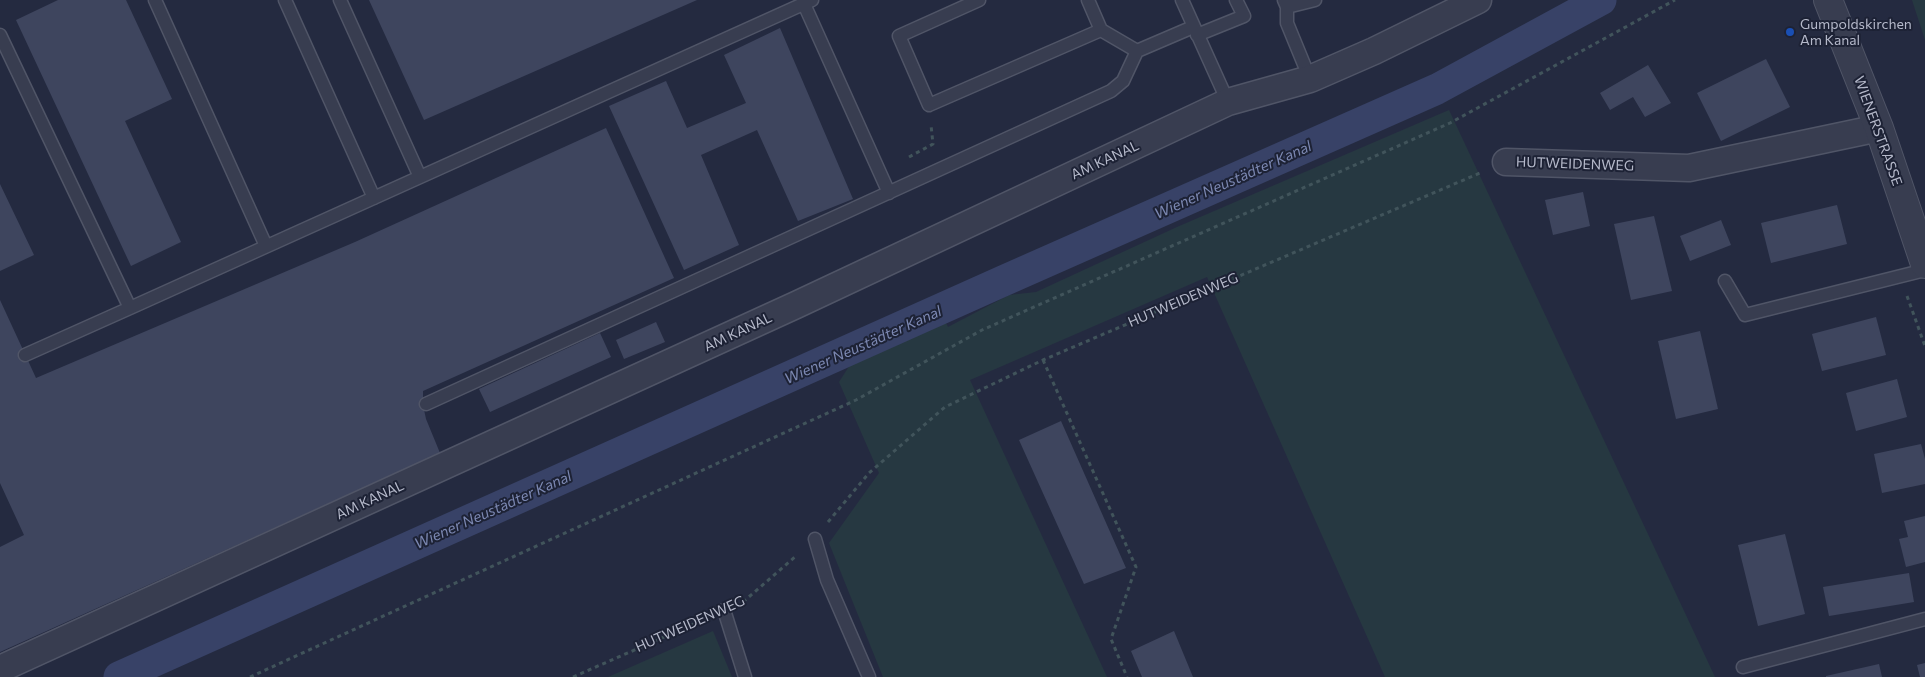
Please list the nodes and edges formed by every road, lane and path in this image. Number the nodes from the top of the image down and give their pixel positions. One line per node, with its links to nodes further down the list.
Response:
1 (155, 0): 27 (lane)
2 (285, 0): 26 (lane)
3 (340, 0): 24 (lane)
4 (979, 0): 20 (lane)
5 (1088, 0): 14 (lane)
6 (1182, 0): 15 (lane)
7 (1236, 0): 15 (lane)
8 (1314, 0): 13 (lane)
9 (1478, 0): 18 (street, AM KANAL)
10 (1676, 0): 40 (path)
11 (1828, 0): 21 (street, WIENERSTRASSE)
12 (808, 2): 23 (lane); 24 (lane)
13 (1286, 4): 18 (lane)
14 (1102, 30): 17 (lane); 20 (lane)
15 (1195, 31): 17 (lane); 19 (lane)
16 (0, 35): 31 (lane)
17 (1137, 51): 25 (lane)
18 (1310, 79): 19 (street, AM KANAL)
19 (1228, 102): 39 (street, AM KANAL)
20 (929, 104): 23 (path)
21 (1879, 128): 22 (street, HUTWEIDENWEG); 28 (street, WIENERSTRASSE)
22 (1506, 162): 33 (path, HUTWEIDENWEG)
23 (880, 172): 25 (lane)
24 (420, 177): 26 (lane)
25 (889, 193): 34 (lane)
26 (374, 198): 27 (lane)
27 (266, 246): 31 (lane)
28 (1925, 264)
29 (1925, 270): 30 (lane)
30 (1725, 281)
31 (130, 308): 32 (lane)
32 (25, 355)
33 (1044, 360): 35 (path, HUTWEIDENWEG); 44 (path)
34 (426, 404)
35 (815, 539): 36 (path, HUTWEIDENWEG); 43 (lane)
36 (724, 610): 41 (path, HUTWEIDENWEG); 42 (lane)
37 (1925, 619): 38 (lane)
38 (1743, 667)
39 (0, 669)
40 (250, 677)
41 (573, 677)
42 (744, 677)
43 (868, 677)
44 (1127, 677)

